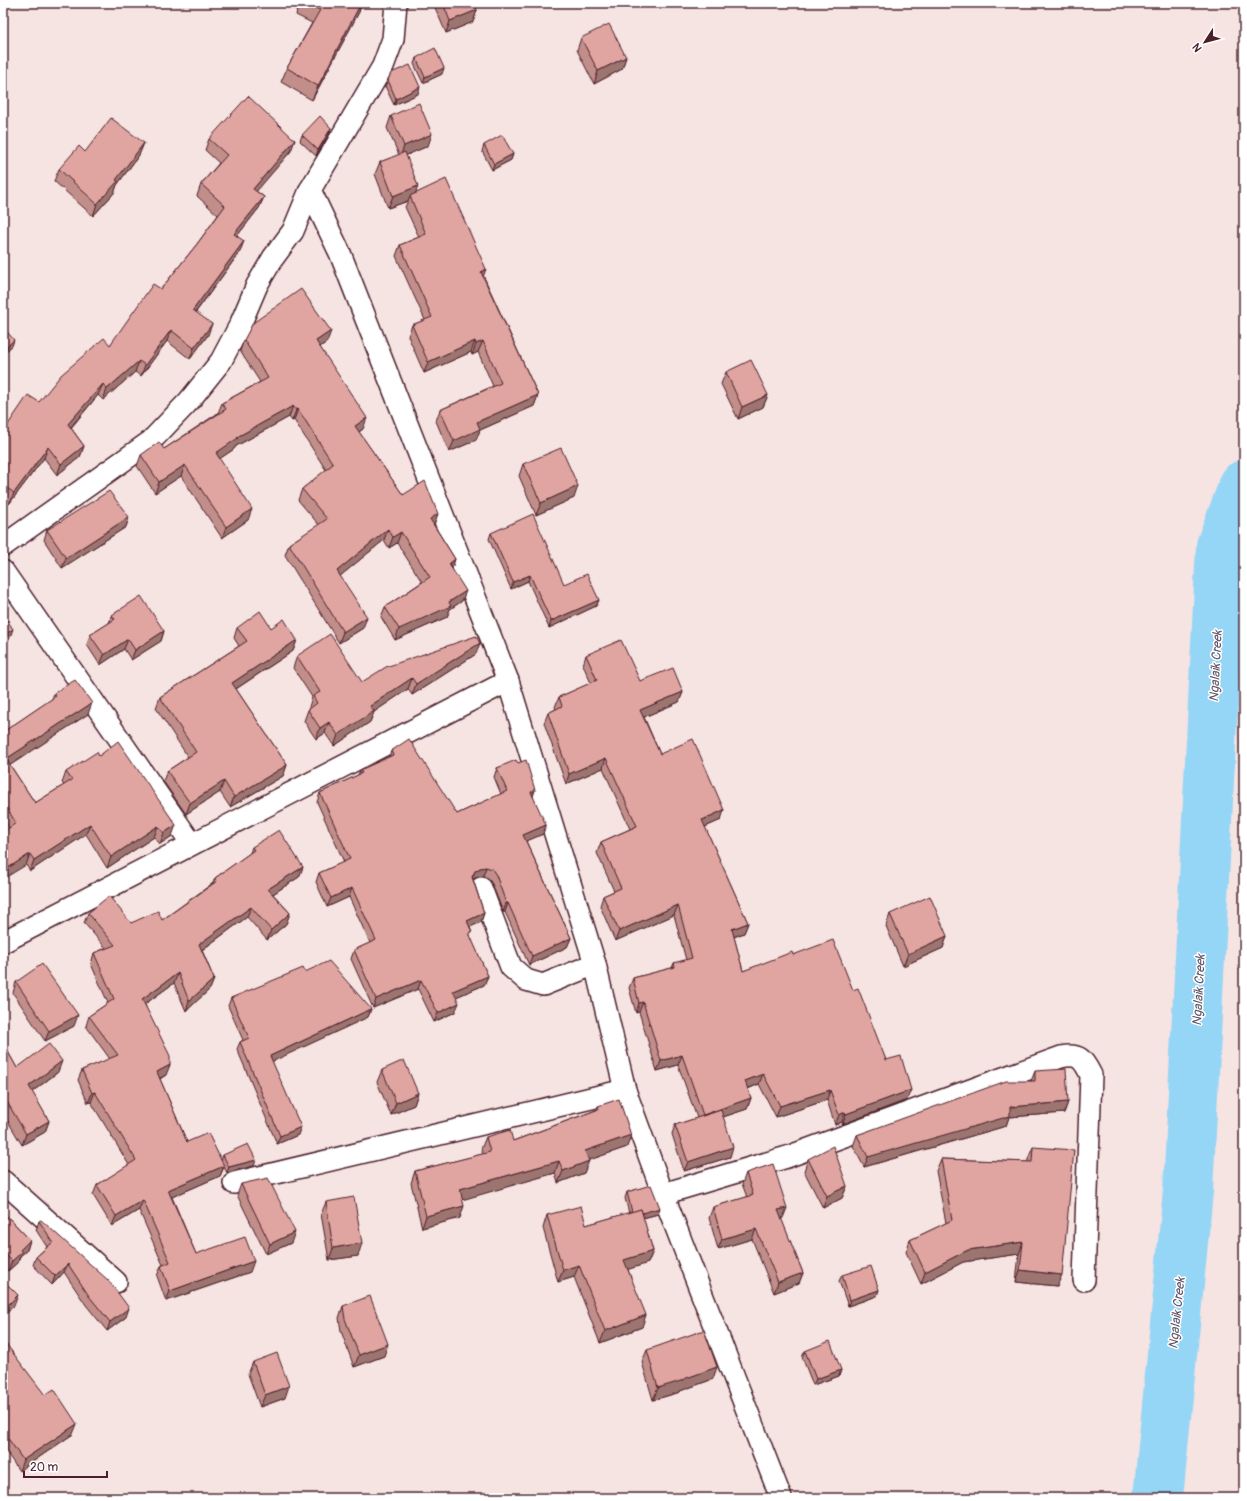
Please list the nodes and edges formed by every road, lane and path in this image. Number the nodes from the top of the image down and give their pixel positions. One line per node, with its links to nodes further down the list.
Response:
1 (396, 3): 2 (street)
2 (310, 190): 3 (street); 5 (street)
3 (3, 546)
4 (3, 571): 6 (street)
5 (508, 681): 6 (street); 9 (street)
6 (192, 844): 8 (street)
7 (481, 888): 9 (street)
8 (4, 940)
9 (595, 964): 10 (street)
10 (626, 1090): 12 (street); 13 (street)
11 (3, 1181): 15 (street)
12 (234, 1183)
13 (663, 1194): 14 (street); 16 (street)
14 (1084, 1280)
15 (116, 1282)
16 (782, 1498)

